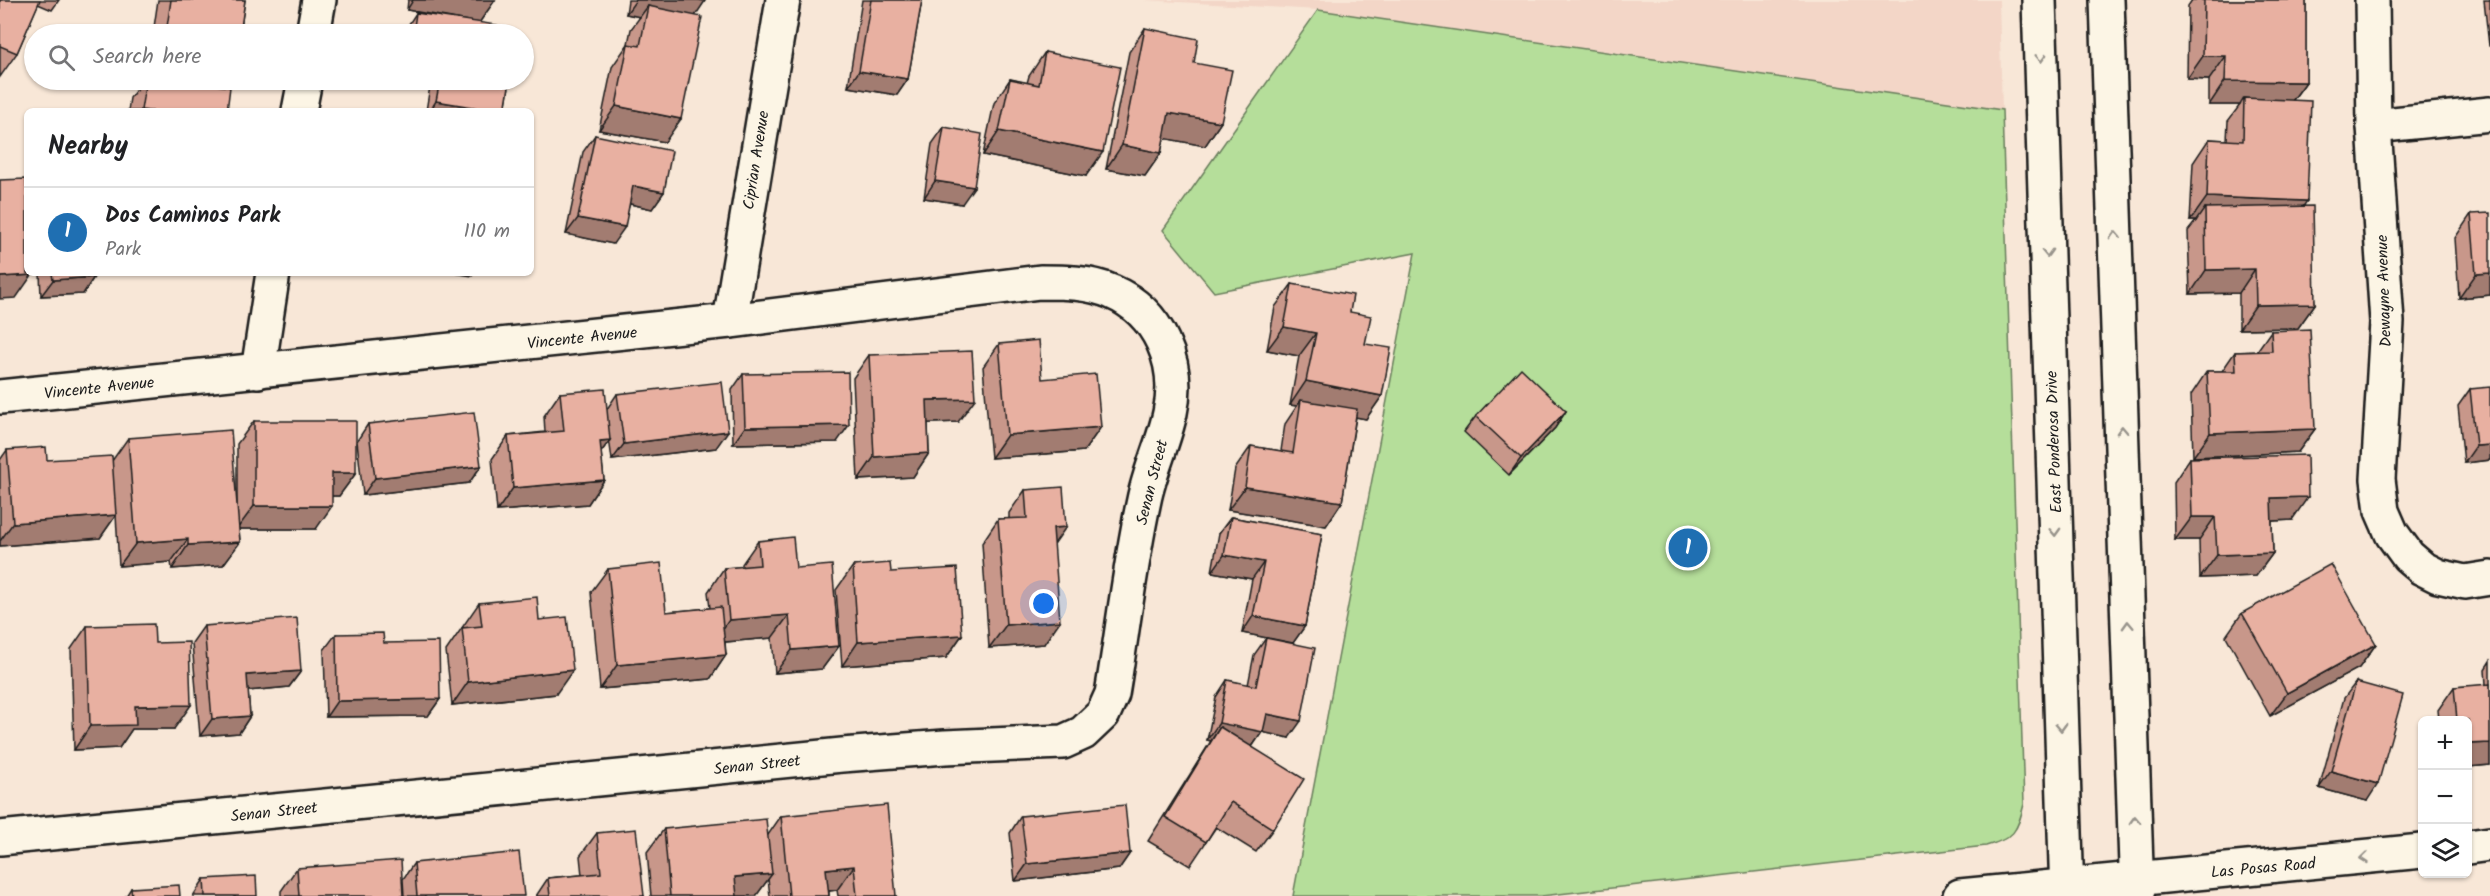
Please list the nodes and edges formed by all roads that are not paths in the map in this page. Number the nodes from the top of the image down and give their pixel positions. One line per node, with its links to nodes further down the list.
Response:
1 (320, 0): 6 (street)
2 (783, 0): 12 (street, Ciprian Avenue)
3 (2039, 0): 22 (street, East Ponderosa Drive, one-way to 22)
4 (2107, 0): 21 (street, one-way to 4)
5 (2372, 0): 10 (street, Dewayne Avenue)
6 (315, 24)
7 (302, 90): 8 (street)
8 (299, 108)
9 (2490, 114): 10 (street)
10 (2374, 126): 16 (street, Dewayne Avenue)
11 (273, 276): 14 (street)
12 (730, 321): 13 (street, Vincente Avenue); 14 (street, Vincente Avenue)
13 (1153, 323): 17 (street, Senan Street)
14 (258, 371): 15 (street, Vincente Avenue)
15 (0, 397)
16 (2490, 578)
17 (0, 838)
18 (2490, 844): 19 (street)
19 (2472, 846)
20 (2418, 851): 21 (street, Las Posas Road, one-way to 21)
21 (2137, 887): 22 (street, Las Posas Road)
22 (2066, 890): 23 (street, Las Posas Road)
23 (1960, 896)

